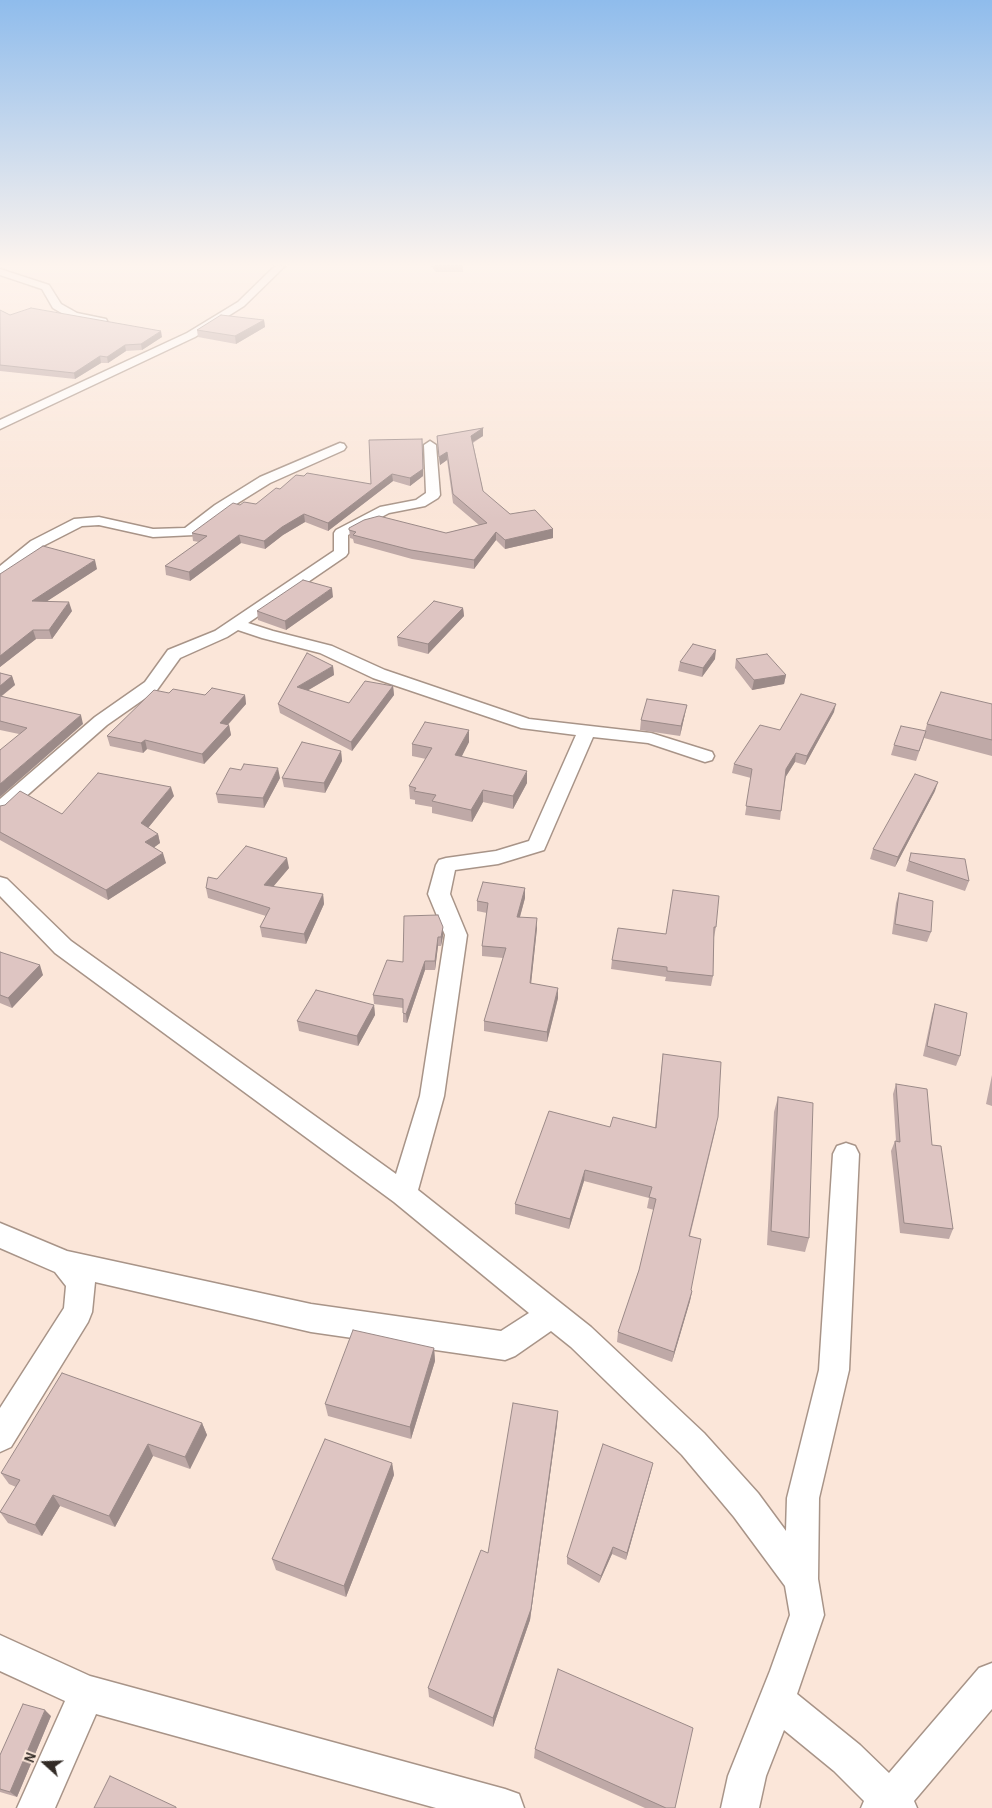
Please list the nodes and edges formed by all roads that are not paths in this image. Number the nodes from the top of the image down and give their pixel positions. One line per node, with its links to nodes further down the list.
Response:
1 (158, 350): 2 (street)
2 (0, 425)
3 (430, 445): 6 (street)
4 (340, 447): 5 (street)
5 (0, 572)
6 (236, 624): 7 (street); 9 (street)
7 (587, 731): 8 (street); 12 (street)
8 (705, 756)
9 (0, 809)
10 (0, 884): 12 (street)
11 (846, 1154): 17 (street)
12 (403, 1194): 15 (street)
13 (0, 1235): 14 (street)
14 (65, 1262): 15 (street); 16 (street)
15 (552, 1314): 17 (street)
16 (0, 1436)
17 (801, 1578): 21 (street)
18 (0, 1653): 20 (street)
19 (992, 1681): 22 (street)
20 (87, 1693): 23 (street); 24 (street)
21 (776, 1700): 22 (street); 25 (street)
22 (889, 1806)
23 (36, 1808)
24 (505, 1808)
25 (740, 1808)

